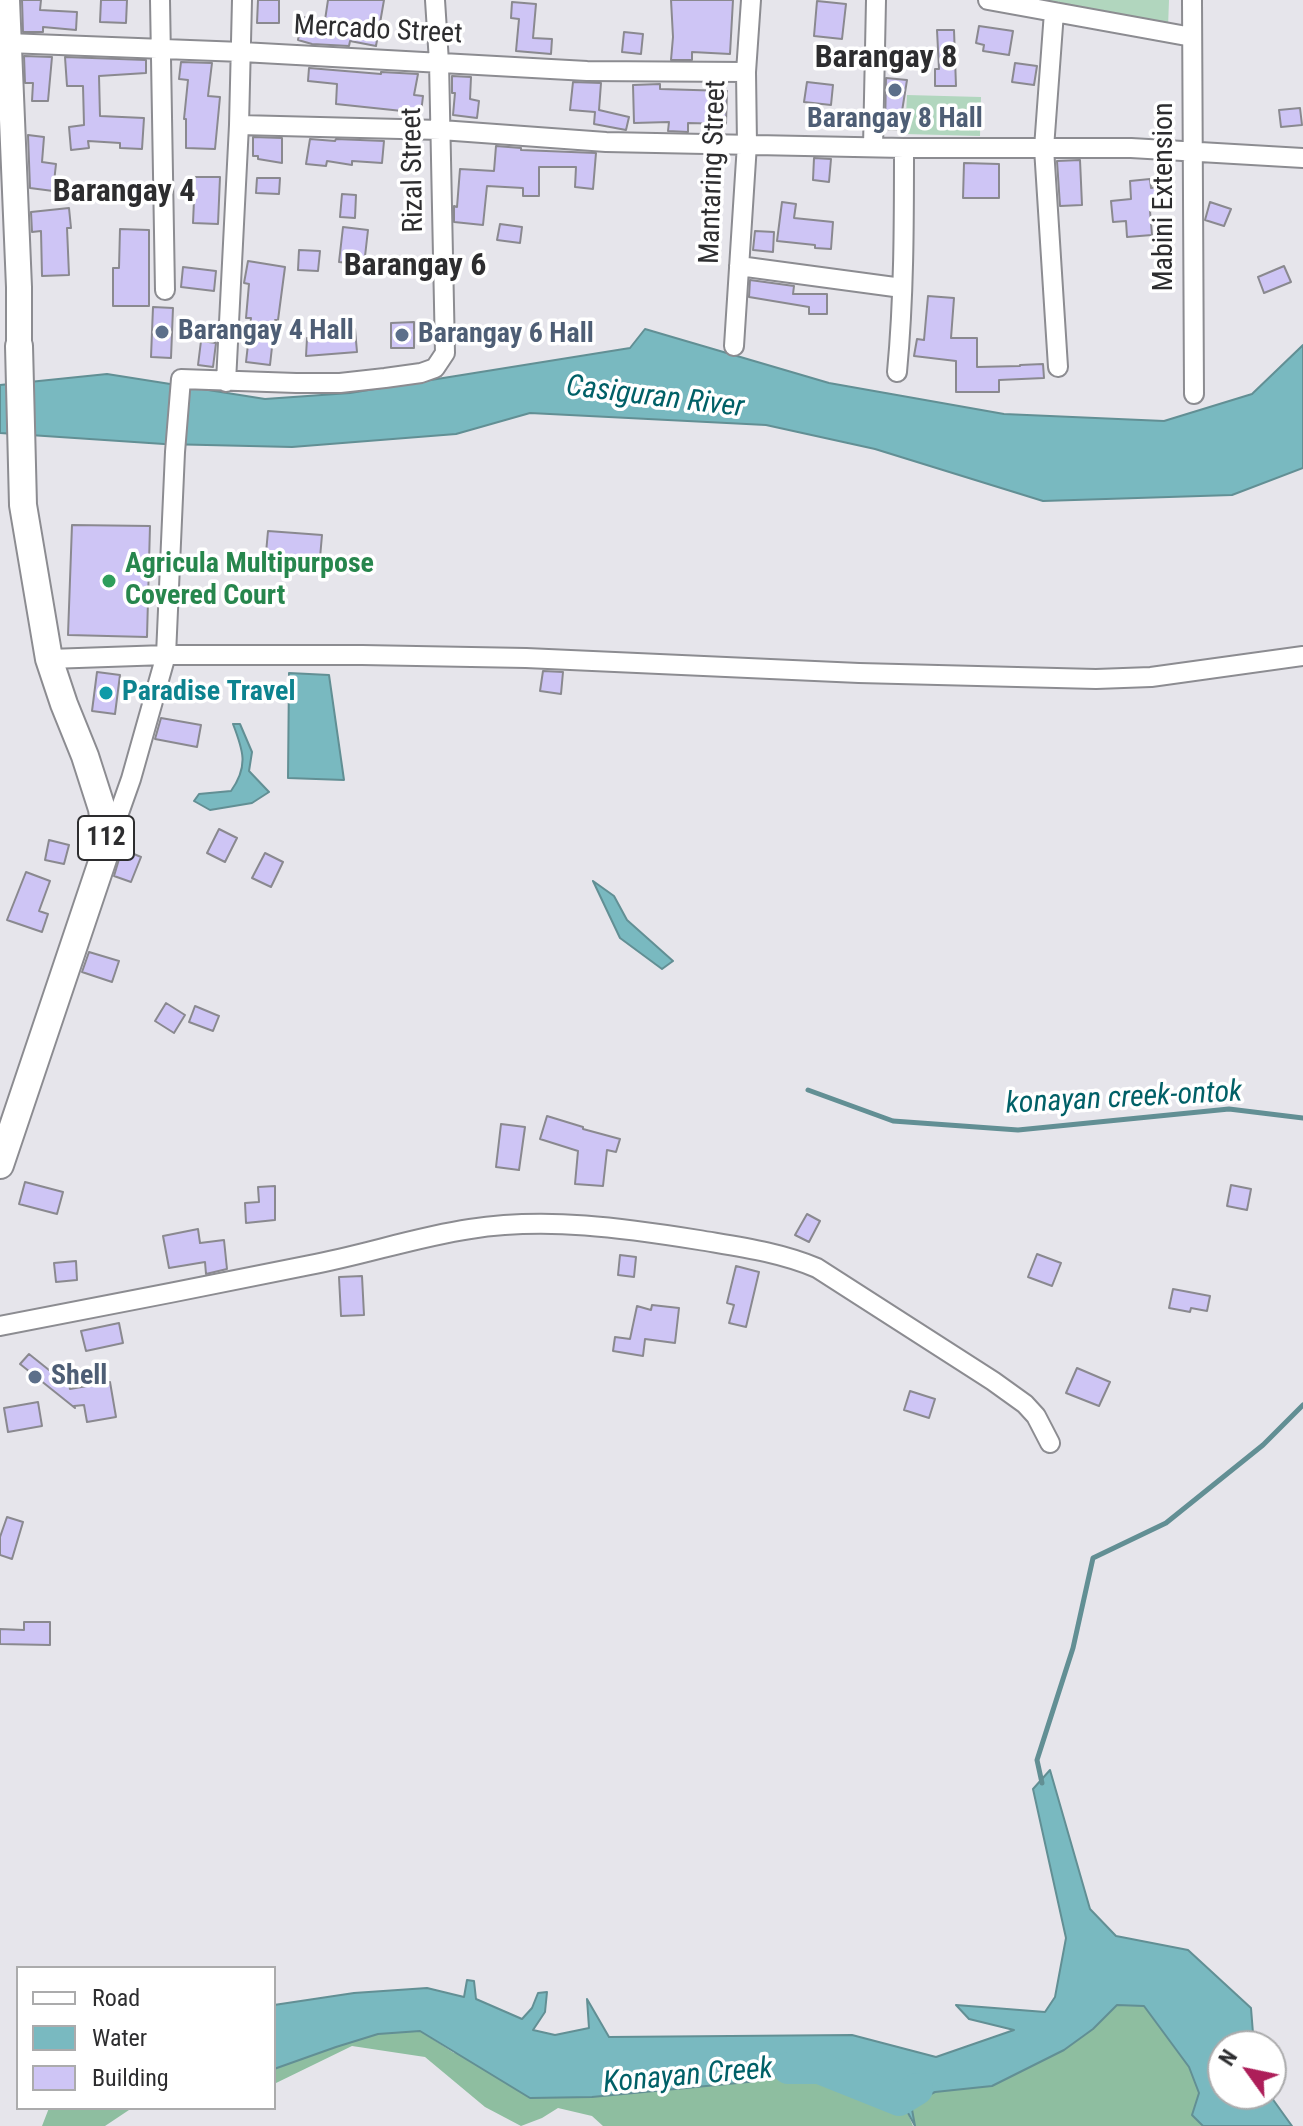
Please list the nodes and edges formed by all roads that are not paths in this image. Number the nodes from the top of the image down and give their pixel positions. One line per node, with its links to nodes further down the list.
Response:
1 (7, 0): 11 (main road, 112)
2 (160, 0): 12 (street)
3 (242, 0): 13 (street)
4 (435, 0): 14 (street, Rizal Street)
5 (751, 0): 15 (street, Mantaring Street)
6 (876, 0): 20 (street)
7 (988, 0): 9 (street)
8 (1192, 0): 10 (street, Mabini Extension)
9 (1054, 12): 10 (street); 22 (street)
10 (1192, 37): 23 (street, Mabini Extension)
11 (7, 43): 12 (street, Mercado Street); 16 (main road, 112)
12 (160, 50): 13 (street, Mercado Street); 28 (street)
13 (242, 52): 14 (street, Mercado Street); 17 (street)
14 (439, 62): 15 (street, Mercado Street); 18 (street, Rizal Street)
15 (746, 72): 19 (street, Mantaring Street)
16 (5, 117): 26 (main road, 112)
17 (239, 125): 18 (street); 33 (street)
18 (441, 130): 19 (street); 33 (street, Rizal Street)
19 (747, 144): 20 (street); 25 (street, Mantaring Street)
20 (873, 147): 21 (street)
21 (904, 148): 22 (street); 27 (street)
22 (1044, 148): 23 (street); 31 (street)
23 (1193, 152): 24 (street); 34 (street, Mabini Extension)
24 (1303, 158)
25 (739, 266): 27 (street); 30 (street, Mantaring Street)
26 (10, 287): 29 (main road, 112)
27 (902, 288): 32 (street)
28 (165, 290)
29 (19, 346): 37 (main road, 112)
30 (734, 346)
31 (1058, 367)
32 (897, 372)
33 (226, 382): 35 (street)
34 (1194, 394)
35 (166, 655): 36 (street); 37 (street); 38 (street)
36 (1303, 656)
37 (49, 659): 38 (main road, 112)
38 (107, 847): 39 (main road, 112)
39 (0, 1165)
40 (0, 1326): 41 (street)
41 (1050, 1443)

